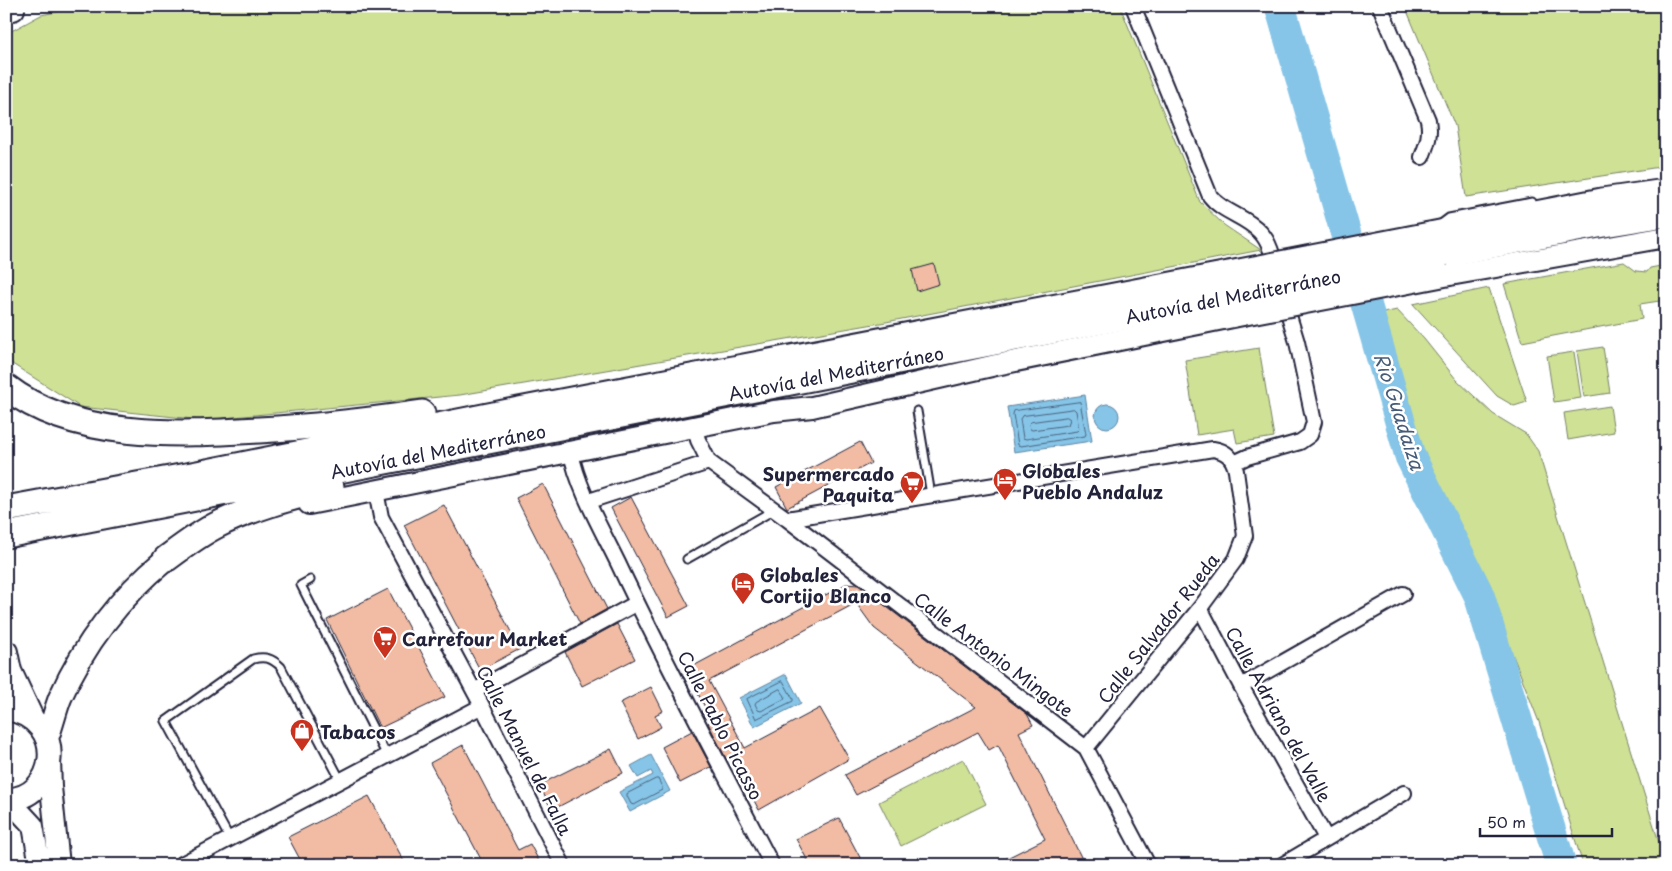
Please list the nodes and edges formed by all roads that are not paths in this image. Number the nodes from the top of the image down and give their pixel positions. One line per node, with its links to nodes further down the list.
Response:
1 (1133, 6): 19 (street)
2 (1380, 6): 3 (street)
3 (1422, 157)
4 (1666, 192): 5 (highway, Autovía del Mediterráneo)
5 (1602, 201): 7 (lane); 10 (highway, Autovía del Mediterráneo)
6 (1543, 202): 10 (lane)
7 (1553, 202)
8 (1666, 214): 10 (highway, Autovía del Mediterráneo)
9 (1666, 236): 10 (street)
10 (1440, 255): 11 (highway, Autovía del Mediterráneo, bridge); 11 (street, bridge)
11 (1236, 295): 13 (highway, Autovía del Mediterráneo); 15 (street); 16 (highway, Autovía del Mediterráneo)
12 (6, 386): 13 (highway)
13 (519, 410): 23 (highway, Autovía del Mediterráneo)
14 (917, 411): 21 (lane)
15 (695, 427): 17 (street); 18 (street, Calle Antonio Mingote)
16 (426, 452): 26 (highway, Autovía del Mediterráneo); 27 (highway)
17 (571, 452): 20 (street); 22 (street, Calle Pablo Picasso)
18 (709, 462): 22 (street); 24 (street, Calle Antonio Mingote)
19 (1234, 463): 21 (street); 32 (street, Calle Salvador Rueda)
20 (376, 491): 27 (street); 35 (street, Calle Manuel de Falla)
21 (931, 495): 25 (street)
22 (589, 501): 31 (street, Calle Pablo Picasso)
23 (15, 507)
24 (774, 510): 25 (street, Calle Antonio Mingote); 28 (lane)
25 (788, 519): 39 (street, Calle Antonio Mingote)
26 (6, 535)
27 (166, 559): 40 (main road)
28 (687, 559)
29 (310, 580): 41 (lane)
30 (1403, 594): 34 (street)
31 (637, 603): 35 (street); 51 (street, Calle Pablo Picasso)
32 (1200, 608): 34 (street, Calle Adriano del Valle); 39 (street, Calle Salvador Rueda)
33 (6, 652): 38 (main road)
34 (1241, 686): 45 (street, Calle Adriano del Valle)
35 (474, 691): 36 (street, Calle Manuel de Falla)
36 (482, 706): 41 (street); 50 (street, Calle Manuel de Falla)
37 (6, 709): 38 (main road)
38 (32, 718): 40 (main road)
39 (1086, 748): 52 (street, Calle Antonio Mingote)
40 (49, 749): 44 (main road); 48 (street)
41 (387, 757): 42 (street)
42 (340, 781): 46 (street); 46 (lane)
43 (1404, 793): 45 (street)
44 (8, 800): 47 (street)
45 (1326, 838): 53 (street)
46 (230, 839): 49 (street)
47 (40, 865)
48 (58, 865)
49 (180, 865)
50 (563, 865)
51 (772, 865)
52 (1148, 865)
53 (1282, 865)

